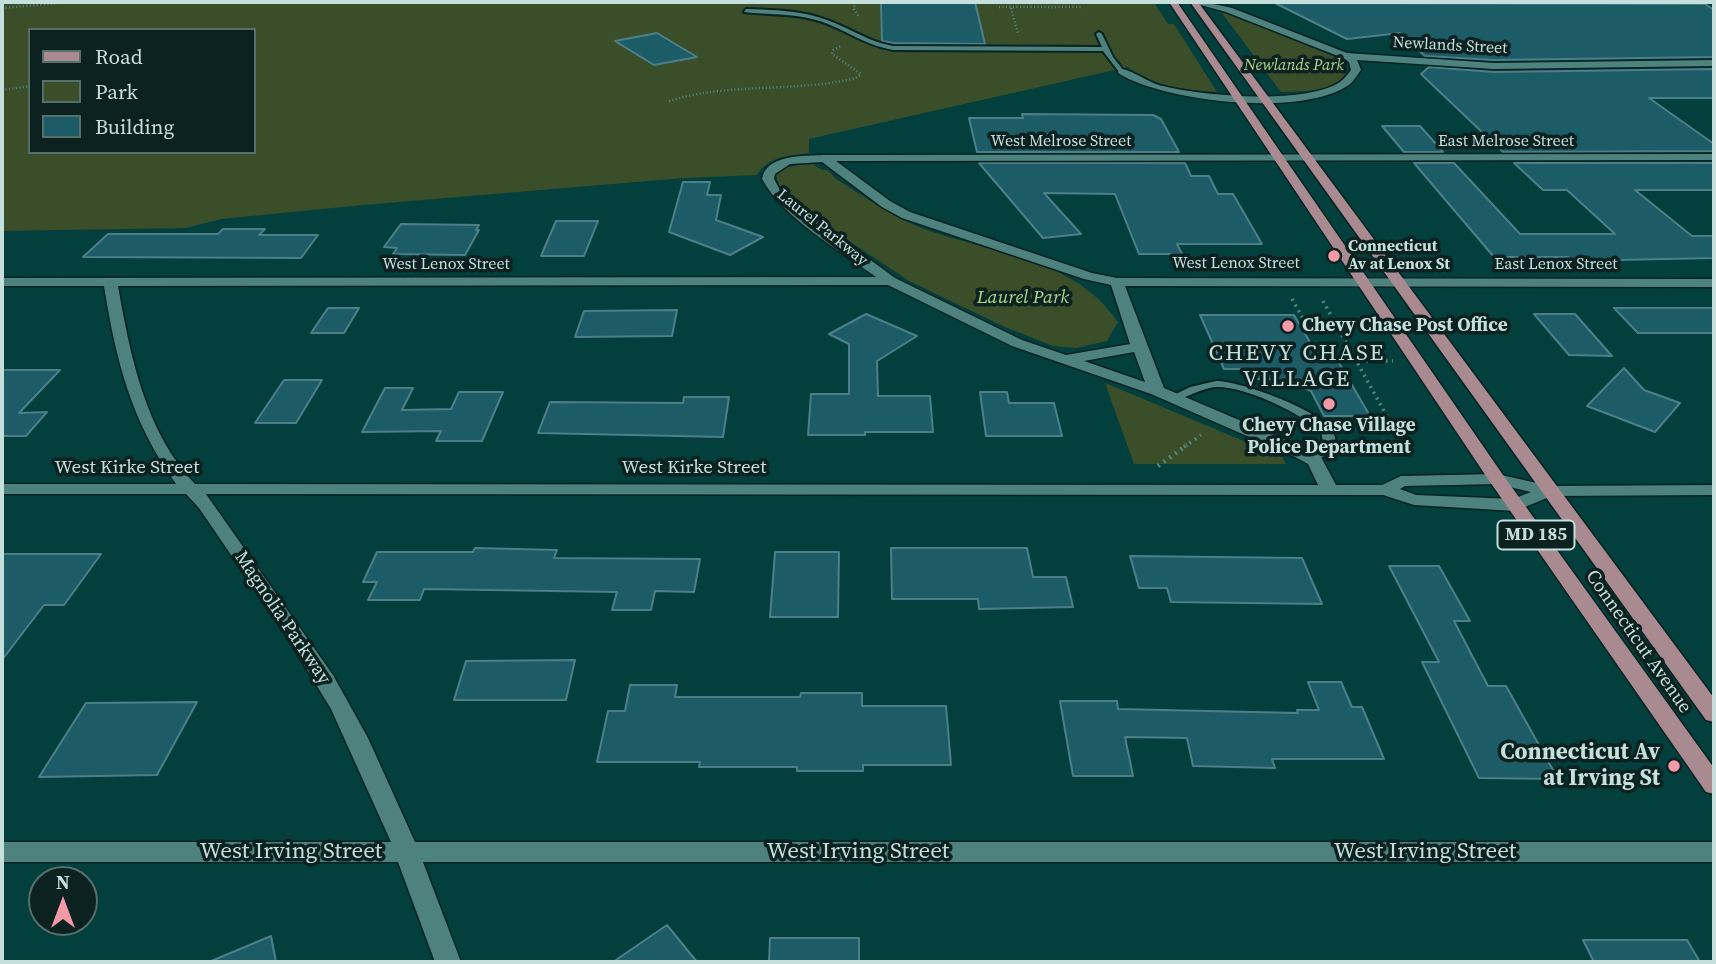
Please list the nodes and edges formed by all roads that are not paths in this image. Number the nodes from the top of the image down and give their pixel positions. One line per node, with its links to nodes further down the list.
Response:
1 (1173, 2): 9 (main road, Connecticut Avenue / MD 185)
2 (1194, 2): 6 (street, Newlands Street); 10 (main road, Connecticut Avenue / MD 185)
3 (746, 11): 5 (lane)
4 (1099, 34): 5 (lane)
5 (1106, 49): 8 (lane)
6 (1346, 56): 7 (street, Newlands Street); 10 (street)
7 (1714, 63)
8 (1121, 71): 9 (street)
9 (1238, 98): 10 (street); 13 (main road, Connecticut Avenue / MD 185)
10 (1259, 98): 14 (main road, Connecticut Avenue / MD 185)
11 (1714, 157): 14 (street, East Melrose Street)
12 (824, 158): 13 (street, West Melrose Street); 15 (street, Laurel Parkway); 18 (street)
13 (1279, 158): 14 (street, West Melrose Street); 19 (main road, Connecticut Avenue / MD 185)
14 (1303, 158): 20 (main road, Connecticut Avenue / MD 185)
15 (890, 281): 17 (street, West Lenox Street); 23 (street, Laurel Parkway)
16 (2, 282): 17 (street, West Lenox Street)
17 (110, 282): 29 (street, Magnolia Parkway)
18 (1117, 282): 19 (street, West Lenox Street); 22 (street)
19 (1362, 282): 20 (street, West Lenox Street); 27 (main road, Connecticut Avenue / MD 185)
20 (1398, 282): 21 (street, East Lenox Street); 33 (main road, Connecticut Avenue / MD 185)
21 (1714, 283)
22 (1139, 347): 23 (street, Laurel Parkway); 24 (street)
23 (1064, 360): 24 (street, Laurel Parkway)
24 (1157, 391): 25 (street, Laurel Parkway)
25 (1174, 398): 26 (street, Laurel Parkway); 26 (lane)
26 (1311, 458): 30 (street)
27 (1497, 479): 31 (street, West Kirke Street); 33 (street, West Kirke Street); 34 (main road, Connecticut Avenue / MD 185)
28 (2, 489): 29 (street, West Kirke Street)
29 (188, 489): 30 (street, West Kirke Street); 38 (street, Magnolia Parkway)
30 (1329, 489): 31 (street, West Kirke Street)
31 (1385, 490): 34 (street, West Kirke Street)
32 (1714, 490): 33 (street)
33 (1550, 491): 34 (street, West Kirke Street); 35 (main road, Connecticut Avenue / MD 185)
34 (1515, 505): 36 (main road, Connecticut Avenue / MD 185)
35 (1714, 714)
36 (1714, 785)
37 (2, 852): 38 (street, West Irving Street)
38 (408, 852): 39 (street, West Irving Street); 40 (street, Magnolia Parkway)
39 (1714, 852)
40 (447, 962)

